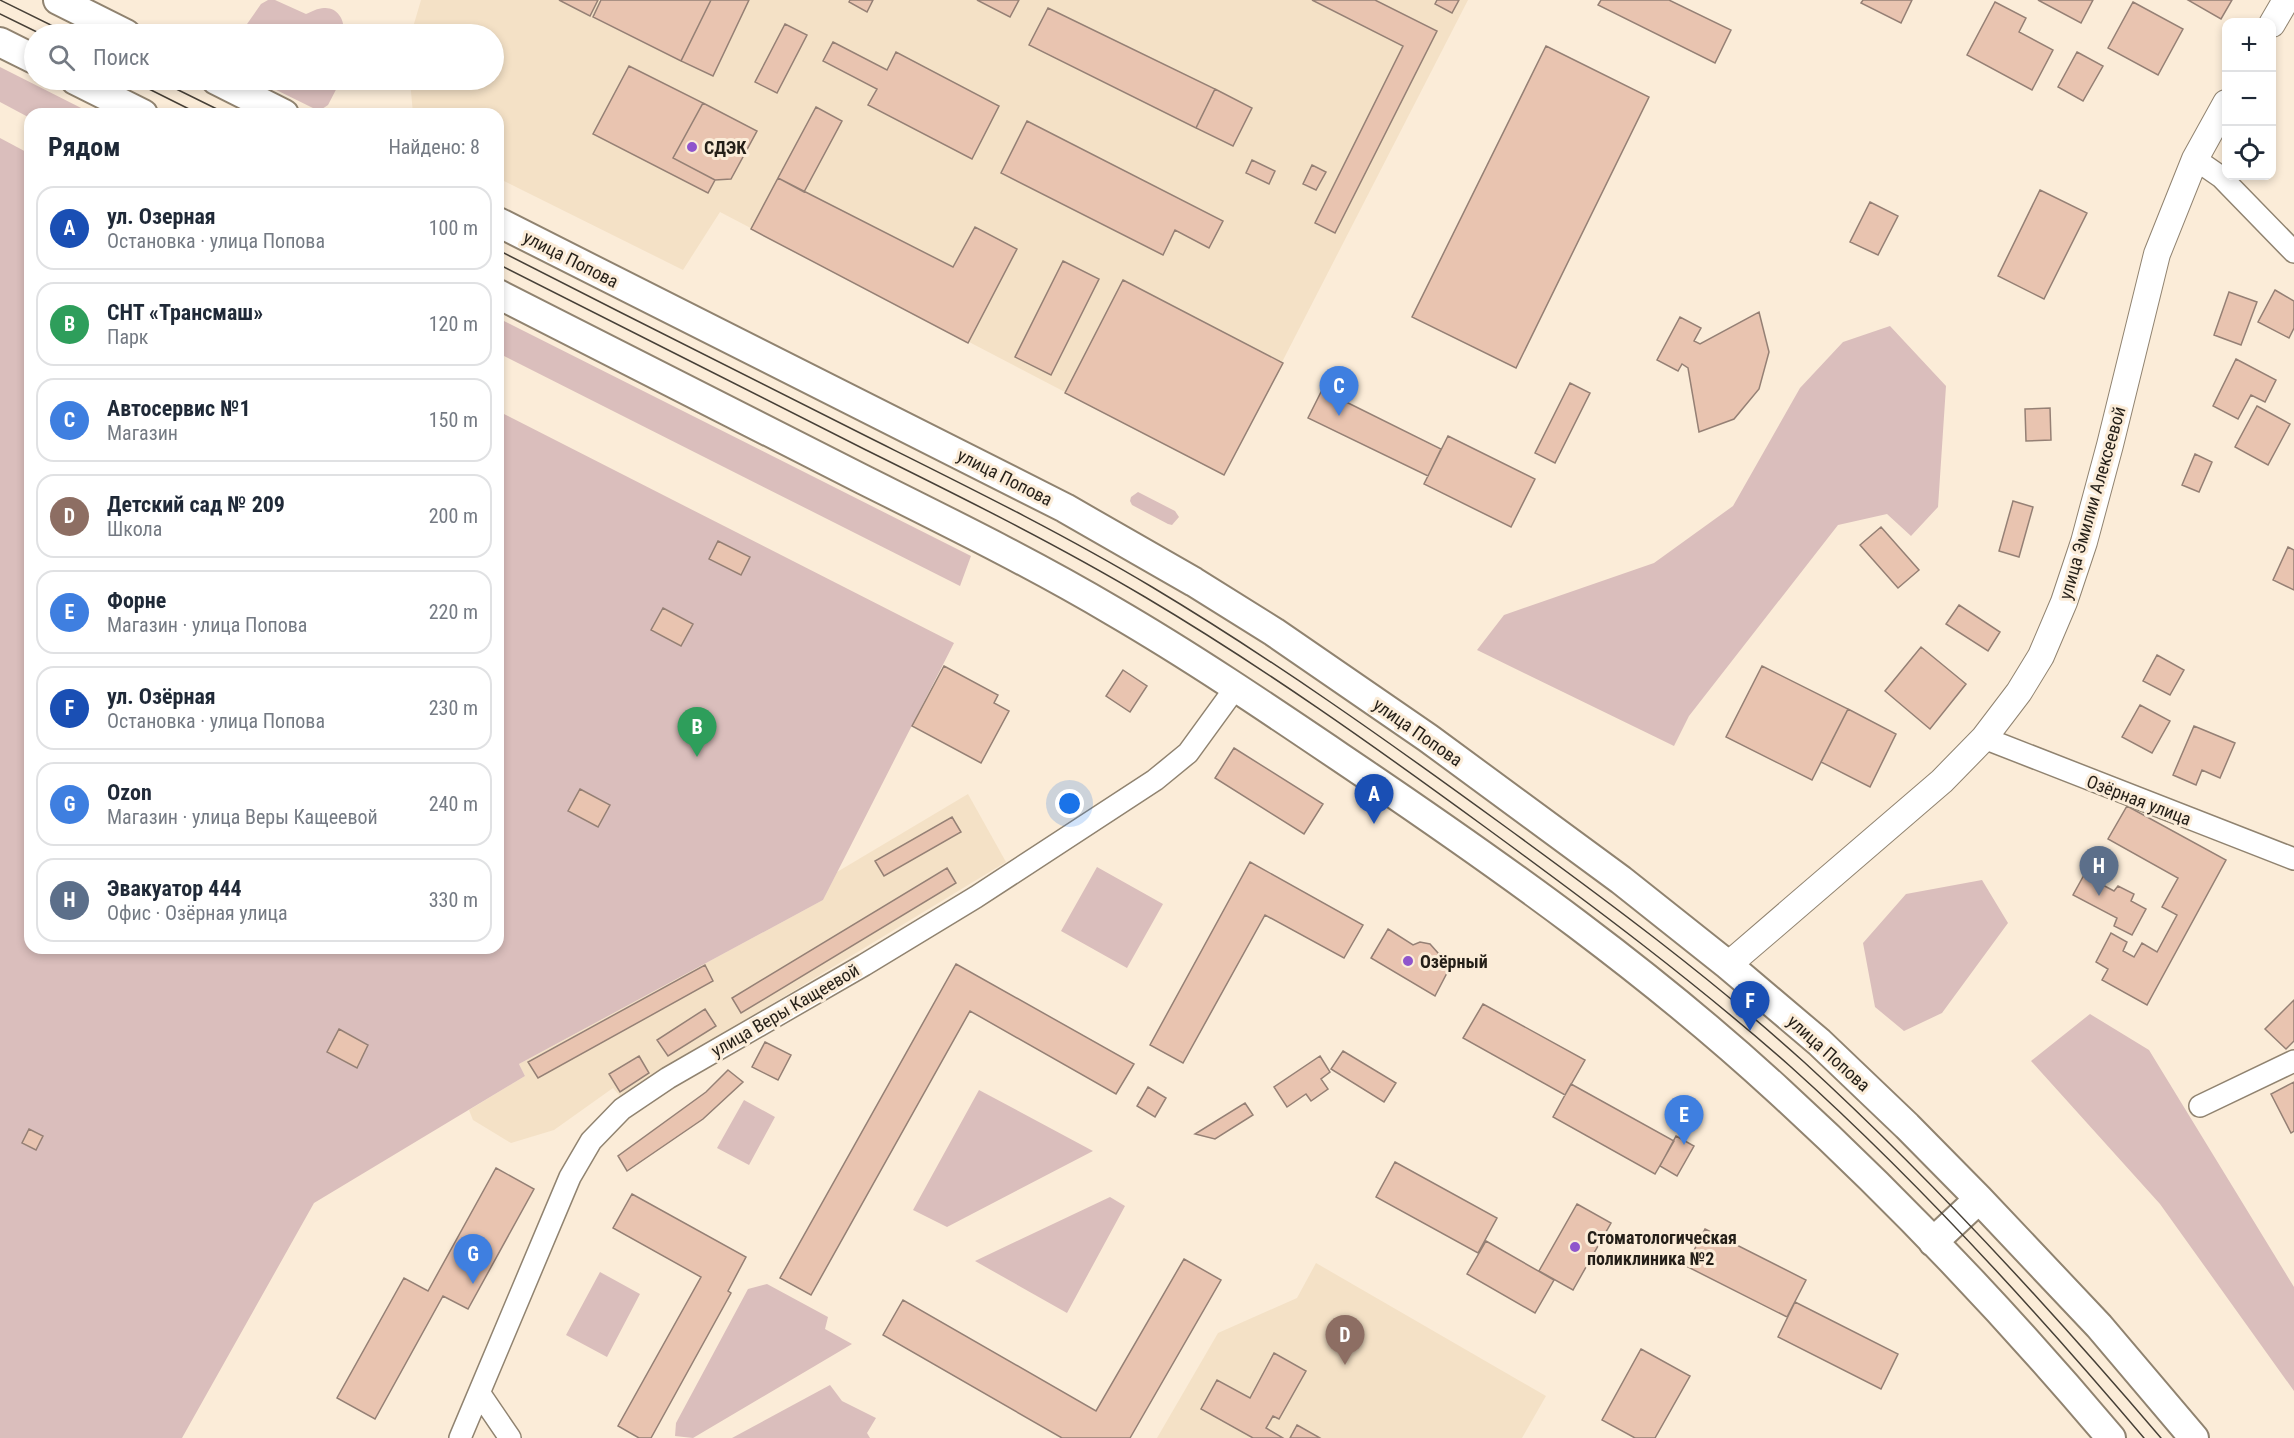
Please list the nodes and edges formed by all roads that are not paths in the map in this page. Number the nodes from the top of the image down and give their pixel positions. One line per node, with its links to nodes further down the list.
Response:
1 (58, 0): 4 (main road)
2 (2286, 0): 3 (street)
3 (2275, 18)
4 (106, 24)
5 (0, 42): 6 (main road)
6 (24, 54)
7 (95, 90): 9 (main road)
8 (236, 90): 10 (main road)
9 (131, 108)
10 (272, 108)
11 (2222, 110): 12 (street, улица Эмилии Алексеевой)
12 (2195, 159): 14 (street); 17 (street, улица Эмилии Алексеевой)
13 (504, 225): 19 (main road, улица Попова)
14 (2294, 252)
15 (504, 297): 16 (main road)
16 (1236, 687): 23 (main road); 24 (street, улица Веры Кащеевой)
17 (1984, 738): 18 (street, Озёрная улица); 19 (street, улица Эмилии Алексеевой)
18 (2294, 859)
19 (1728, 965): 22 (main road, улица Попова)
20 (2294, 1061): 21 (street)
21 (2200, 1106)
22 (1979, 1199): 23 (main road); 28 (main road, улица Попова)
23 (1933, 1242): 27 (main road)
24 (480, 1394): 25 (street, улица Веры Кащеевой); 26 (street)
25 (460, 1438)
26 (510, 1438)
27 (2111, 1438)
28 (2194, 1438)

